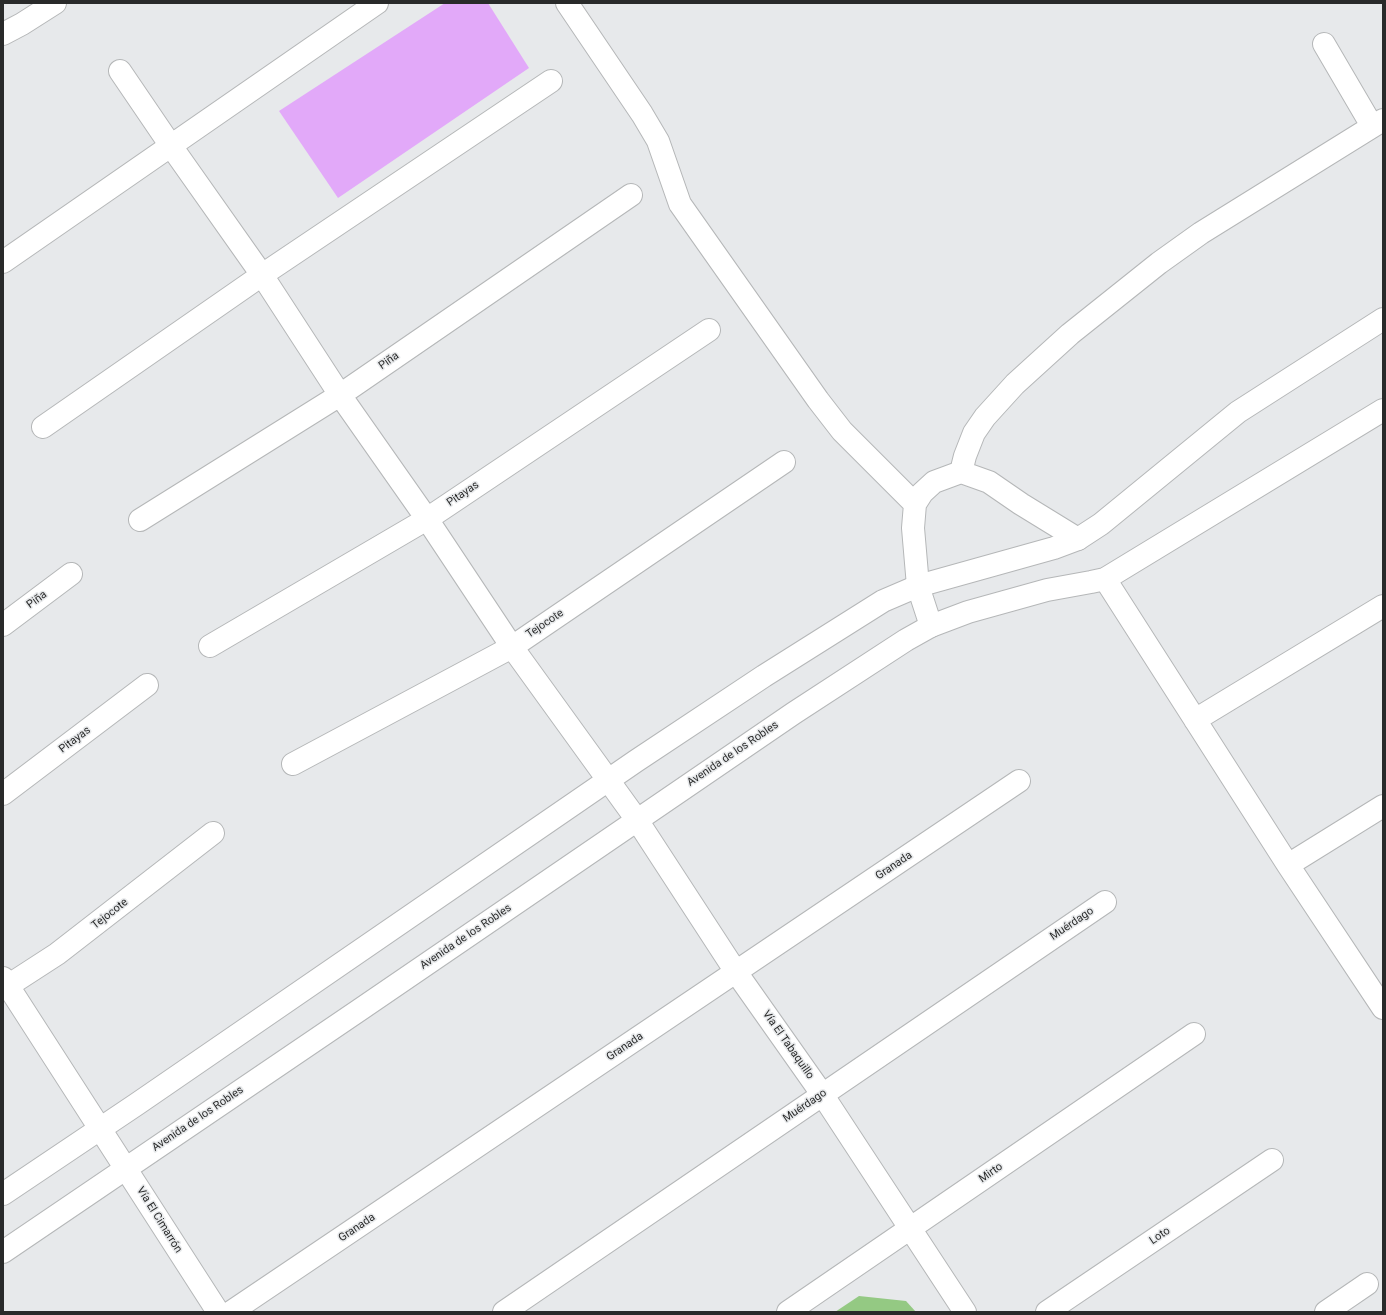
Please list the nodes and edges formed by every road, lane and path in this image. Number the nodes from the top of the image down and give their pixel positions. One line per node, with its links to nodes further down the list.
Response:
1 (55, 3): 4 (street)
2 (377, 3): 9 (street)
3 (567, 3): 20 (street)
4 (3, 34)
5 (1324, 44): 8 (street)
6 (120, 71): 9 (street, Vía El Tabaquillo)
7 (552, 81): 12 (street)
8 (1377, 123): 19 (street)
9 (171, 146): 11 (street); 12 (street, Vía El Tabaquillo)
10 (631, 195): 15 (street, Piña)
11 (3, 262)
12 (262, 275): 15 (street, Vía El Tabaquillo); 17 (street)
13 (1383, 320): 23 (street)
14 (709, 330): 21 (street, Pitayas)
15 (340, 395): 21 (street, Vía El Tabaquillo); 22 (street, Piña)
16 (1383, 410): 25 (street, Avenida de los Robles)
17 (43, 427)
18 (784, 462): 31 (street, Tejocote)
19 (961, 472): 20 (street); 23 (street)
20 (915, 504): 26 (street)
21 (427, 519): 30 (street, Pitayas); 31 (street, Vía El Tabaquillo)
22 (140, 520)
23 (1078, 539): 26 (street)
24 (71, 574): 28 (street, Piña)
25 (1105, 578): 29 (street, Avenida de los Robles); 33 (street)
26 (918, 586): 29 (street); 35 (street)
27 (1383, 606): 33 (street)
28 (3, 625)
29 (931, 626): 39 (street, Avenida de los Robles)
30 (210, 646)
31 (512, 647): 34 (street, Tejocote); 35 (street, Vía El Tabaquillo)
32 (147, 685): 37 (street, Pitayas)
33 (1195, 720): 41 (street)
34 (293, 764)
35 (608, 781): 39 (street, Vía El Tabaquillo); 48 (street)
36 (1019, 781): 43 (street, Granada)
37 (3, 794)
38 (1383, 806): 41 (street)
39 (637, 820): 43 (street, Vía El Tabaquillo); 50 (street, Avenida de los Robles)
40 (213, 833): 44 (street, Tejocote)
41 (1288, 865): 45 (street)
42 (1105, 902): 47 (street, Muérdago)
43 (736, 972): 47 (street, Vía El Tabaquillo); 56 (street, Granada)
44 (5, 984): 48 (street, Vía El Cimarrón)
45 (1382, 1002)
46 (1194, 1034): 52 (street, Mirto)
47 (822, 1094): 52 (street, Vía El Tabaquillo); 57 (street, Muérdago)
48 (100, 1128): 50 (street, Vía El Cimarrón); 51 (street)
49 (1272, 1160): 60 (street, Loto)
50 (126, 1168): 53 (street, Avenida de los Robles); 55 (street, Vía El Cimarrón)
51 (3, 1194)
52 (909, 1228): 58 (street, Mirto); 59 (street, Vía El Tabaquillo)
53 (3, 1252)
54 (1367, 1284): 61 (street)
55 (218, 1312)
56 (231, 1312)
57 (504, 1312)
58 (788, 1312)
59 (965, 1312)
60 (1047, 1312)
61 (1326, 1312)

